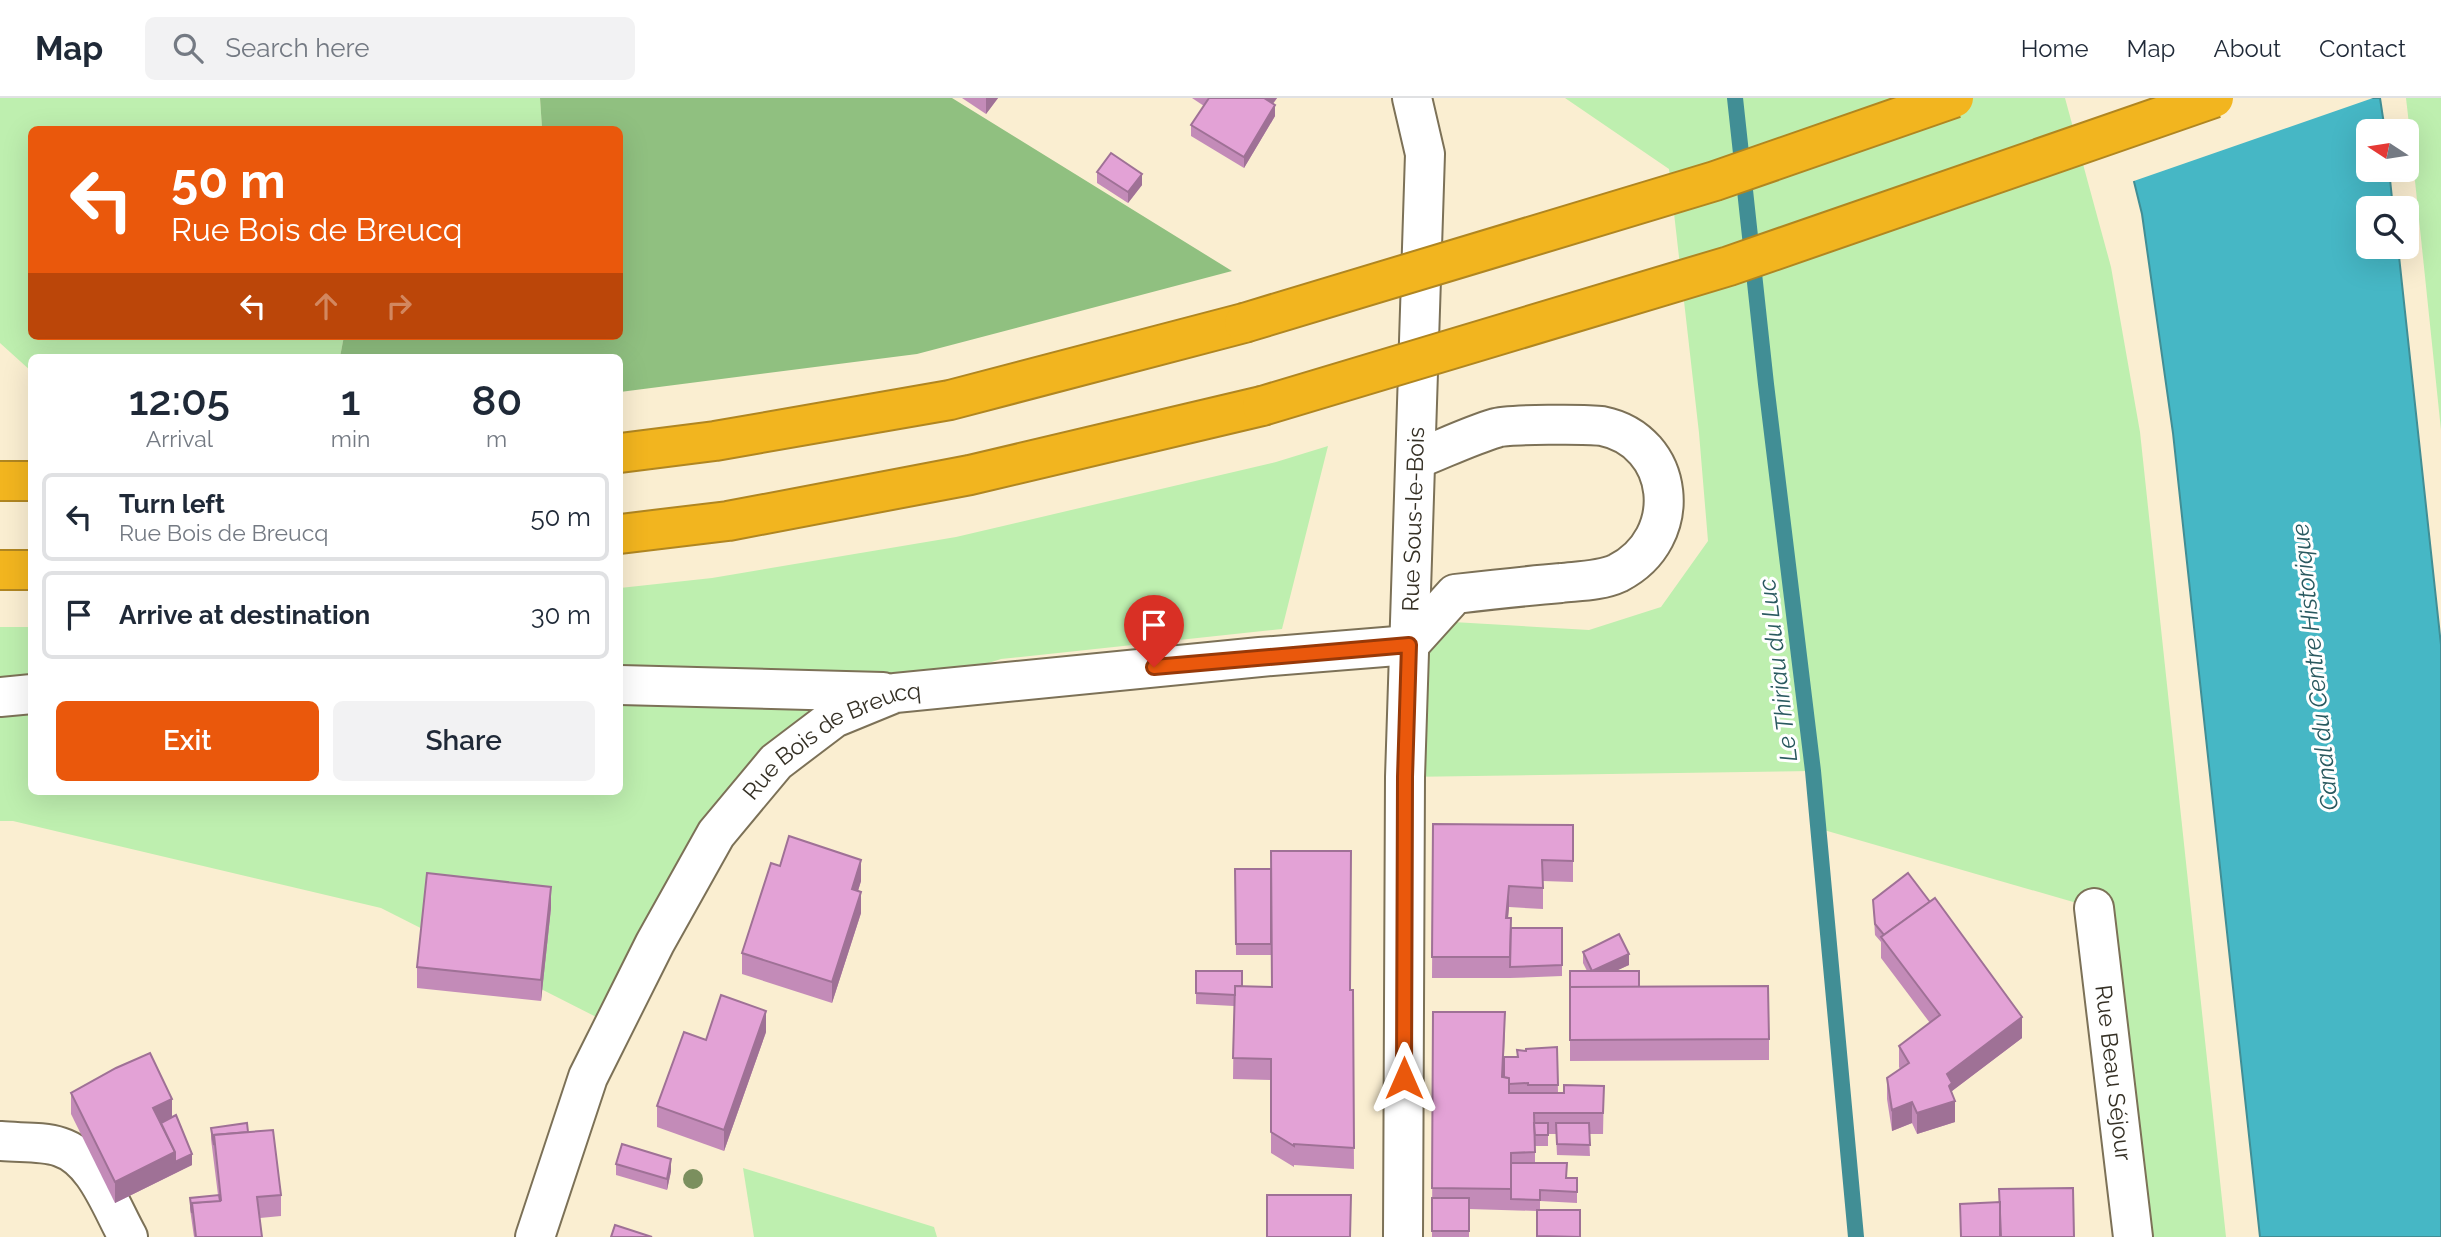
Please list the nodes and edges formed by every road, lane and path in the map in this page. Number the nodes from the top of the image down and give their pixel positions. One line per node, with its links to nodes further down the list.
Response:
1 (1412, 98): 5 (street, Rue Sous-le-Bois)
2 (1954, 98): 4 (highway, bridge)
3 (2214, 98): 8 (highway, bridge)
4 (623, 453)
5 (1417, 459): 11 (street, Rue Sous-le-Bois); 11 (street)
6 (0, 481): 7 (highway)
7 (28, 481)
8 (623, 534)
9 (0, 570): 10 (highway)
10 (28, 570)
11 (1409, 645): 13 (street, Rue Bois de Breucq); 20 (street, Rue Sous-le-Bois)
12 (623, 685): 13 (street)
13 (895, 692): 19 (street, Rue Bois de Breucq)
14 (28, 694): 15 (street)
15 (0, 697)
16 (2094, 908): 21 (street, Rue Beau Séjour)
17 (0, 1141): 18 (street)
18 (128, 1237)
19 (535, 1237)
20 (1403, 1237)
21 (2133, 1237)

